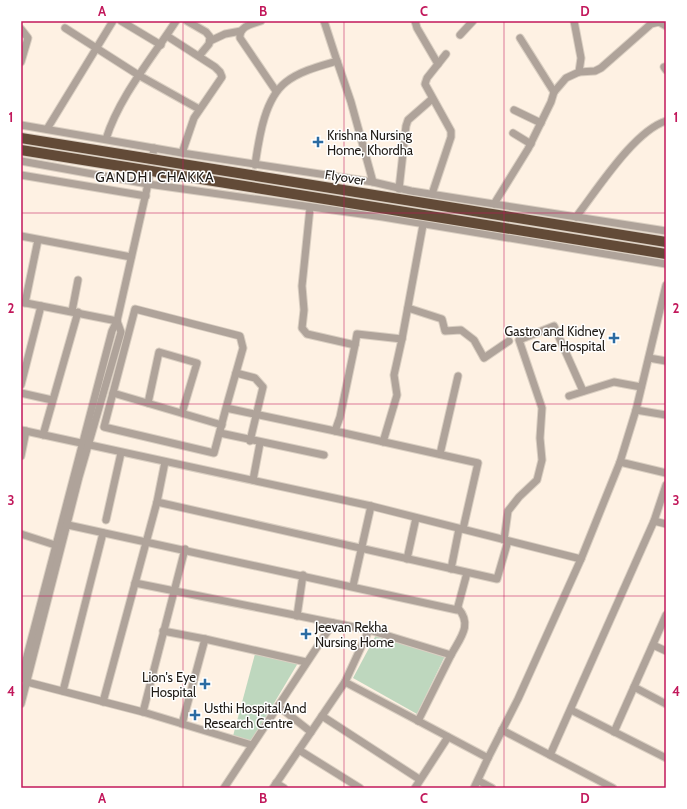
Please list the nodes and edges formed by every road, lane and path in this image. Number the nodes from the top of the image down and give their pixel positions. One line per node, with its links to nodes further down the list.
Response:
1 (114, 21): 19 (street)
2 (121, 21): 18 (street)
3 (176, 21): 15 (street)
4 (187, 21): 17 (street)
5 (261, 21): 13 (street)
6 (324, 21): 22 (street)
7 (416, 21): 24 (street)
8 (473, 21): 14 (street)
9 (574, 21): 25 (street)
10 (666, 26): 25 (street)
11 (21, 28): 23 (street)
12 (66, 28): 19 (street)
13 (241, 31): 17 (street); 27 (street)
14 (460, 35)
15 (167, 36): 18 (street); 21 (street)
16 (520, 38): 28 (street)
17 (210, 41): 21 (street)
18 (161, 45): 26 (street)
19 (96, 48): 26 (street); 35 (street)
20 (446, 54): 24 (street)
21 (199, 56): 30 (street)
22 (337, 61): 27 (street); 46 (street)
23 (21, 62)
24 (438, 64): 29 (street)
25 (579, 72): 28 (street)
26 (140, 76): 30 (street); 38 (street)
27 (276, 91): 44 (street)
28 (554, 92): 33 (street)
29 (432, 99): 48 (street); 49 (street)
30 (199, 108): 42 (street)
31 (514, 110): 33 (street)
32 (666, 122): 53 (street)
33 (541, 123): 39 (street)
34 (21, 125): 35 (street)
35 (47, 129): 38 (street)
36 (514, 133): 39 (street)
37 (21, 138): 58 (highway, Flyover, bridge)
38 (106, 139): 40 (street)
39 (531, 144): 51 (street)
40 (154, 148): 42 (street); 47 (street)
41 (21, 150): 59 (highway, Flyover, bridge)
42 (182, 153): 44 (street)
43 (21, 161): 47 (street)
44 (255, 164): 46 (street)
45 (21, 175): 50 (street)
46 (373, 182): 48 (street)
47 (148, 184): 50 (street); 52 (street)
48 (399, 189): 49 (street)
49 (432, 194): 51 (street)
50 (146, 196): 60 (street)
51 (494, 204): 53 (street)
52 (310, 208): 54 (street); 71 (street)
53 (576, 217): 55 (street)
54 (423, 225): 61 (street); 66 (street)
55 (666, 232)
56 (21, 236): 57 (street)
57 (38, 240): 60 (street); 64 (street)
58 (666, 242)
59 (666, 254)
60 (131, 257): 68 (street)
61 (666, 264)
62 (78, 280): 67 (street)
63 (666, 285): 72 (street)
64 (23, 302): 65 (street)
65 (41, 306): 67 (street); 78 (street)
66 (408, 308): 69 (street); 70 (street)
67 (75, 312): 68 (street); 84 (street)
68 (117, 321): 76 (street); 99 (street)
69 (402, 338): 71 (street); 97 (street)
70 (509, 341)
71 (355, 345): 93 (street)
72 (648, 358): 73 (street); 79 (street)
73 (666, 361)
74 (236, 373): 77 (street); 86 (street); 90 (street)
75 (458, 376): 101 (street)
76 (106, 381): 77 (street); 99 (street)
77 (116, 384): 82 (street)
78 (21, 385)
79 (642, 387): 80 (street); 87 (street)
80 (583, 391): 83 (street); 120 (street)
81 (21, 393): 84 (street)
82 (113, 393): 85 (street); 94 (street)
83 (569, 396)
84 (52, 400): 95 (street)
85 (148, 403): 88 (street); 88 (street)
86 (226, 408): 90 (street); 91 (street)
87 (636, 410): 89 (street); 105 (street)
88 (182, 413): 91 (street)
89 (666, 415)
90 (256, 416): 93 (street); 96 (street)
91 (222, 425): 94 (street)
92 (24, 430): 95 (street); 103 (street)
93 (335, 431): 97 (street)
94 (220, 434): 96 (street)
95 (43, 435): 99 (street)
96 (250, 441): 98 (street)
97 (383, 442): 101 (street)
98 (260, 443): 102 (street); 107 (street)
99 (85, 445): 100 (street); 115 (street); 121 (street)
100 (121, 453): 104 (street); 112 (street)
101 (440, 454): 116 (street)
102 (324, 455)
103 (21, 456)
104 (166, 462): 107 (street); 109 (street)
105 (620, 462): 106 (street); 125 (street)
106 (666, 473)
107 (253, 480): 110 (street)
108 (666, 485): 113 (street)
109 (157, 502): 119 (street); 122 (street)
110 (371, 506): 111 (street); 122 (street)
111 (416, 518): 116 (street); 124 (street)
112 (106, 520)
113 (654, 521): 114 (street); 152 (street)
114 (666, 524)
115 (68, 525): 117 (street); 143 (street)
116 (461, 529): 120 (street); 126 (street)
117 (103, 532): 119 (street); 147 (street)
118 (21, 534): 121 (street)
119 (146, 541): 123 (street); 129 (street)
120 (506, 541): 125 (street); 127 (street)
121 (56, 545): 143 (street)
122 (362, 548): 124 (street); 130 (street)
123 (185, 549): 128 (street); 131 (street)
124 (407, 559): 126 (street)
125 (581, 559): 157 (street)
126 (451, 569): 127 (street)
127 (467, 573): 132 (street)
128 (303, 575): 130 (street); 134 (street)
129 (135, 583): 131 (street); 148 (street)
130 (353, 586): 132 (street)
131 (174, 591): 134 (street); 137 (street)
132 (458, 608): 141 (street)
133 (666, 615): 139 (street)
134 (297, 616): 135 (street)
135 (332, 623): 136 (street); 142 (street)
136 (369, 630): 141 (street); 145 (street)
137 (163, 631): 138 (street); 153 (street)
138 (205, 639): 142 (street); 156 (street)
139 (653, 645): 140 (street); 146 (street)
140 (666, 651)
141 (451, 655): 155 (street)
142 (306, 662): 151 (street)
143 (26, 663): 144 (street)
144 (24, 680): 147 (street); 149 (street)
145 (345, 682): 154 (street); 155 (street)
146 (634, 688): 150 (street); 159 (street)
147 (63, 691): 148 (street)
148 (103, 702): 153 (street)
149 (21, 704)
150 (666, 704)
151 (278, 706): 158 (street); 161 (street)
152 (571, 710): 159 (street); 163 (street)
153 (143, 712): 156 (street)
154 (322, 716): 158 (street); 166 (street)
155 (418, 721): 160 (street)
156 (182, 724): 161 (street)
157 (502, 730): 163 (street); 164 (street)
158 (311, 732): 162 (street)
159 (614, 732): 165 (street)
160 (448, 736): 164 (street); 166 (street)
161 (252, 746): 169 (street)
162 (299, 750): 168 (street); 171 (street)
163 (550, 755): 175 (street)
164 (488, 758): 167 (street)
165 (666, 758)
166 (419, 779): 172 (street)
167 (478, 781): 173 (street); 174 (street)
168 (275, 785): 170 (street)
169 (224, 788)
170 (284, 788)
171 (360, 788)
172 (415, 788)
173 (474, 788)
174 (492, 788)
175 (613, 788)

